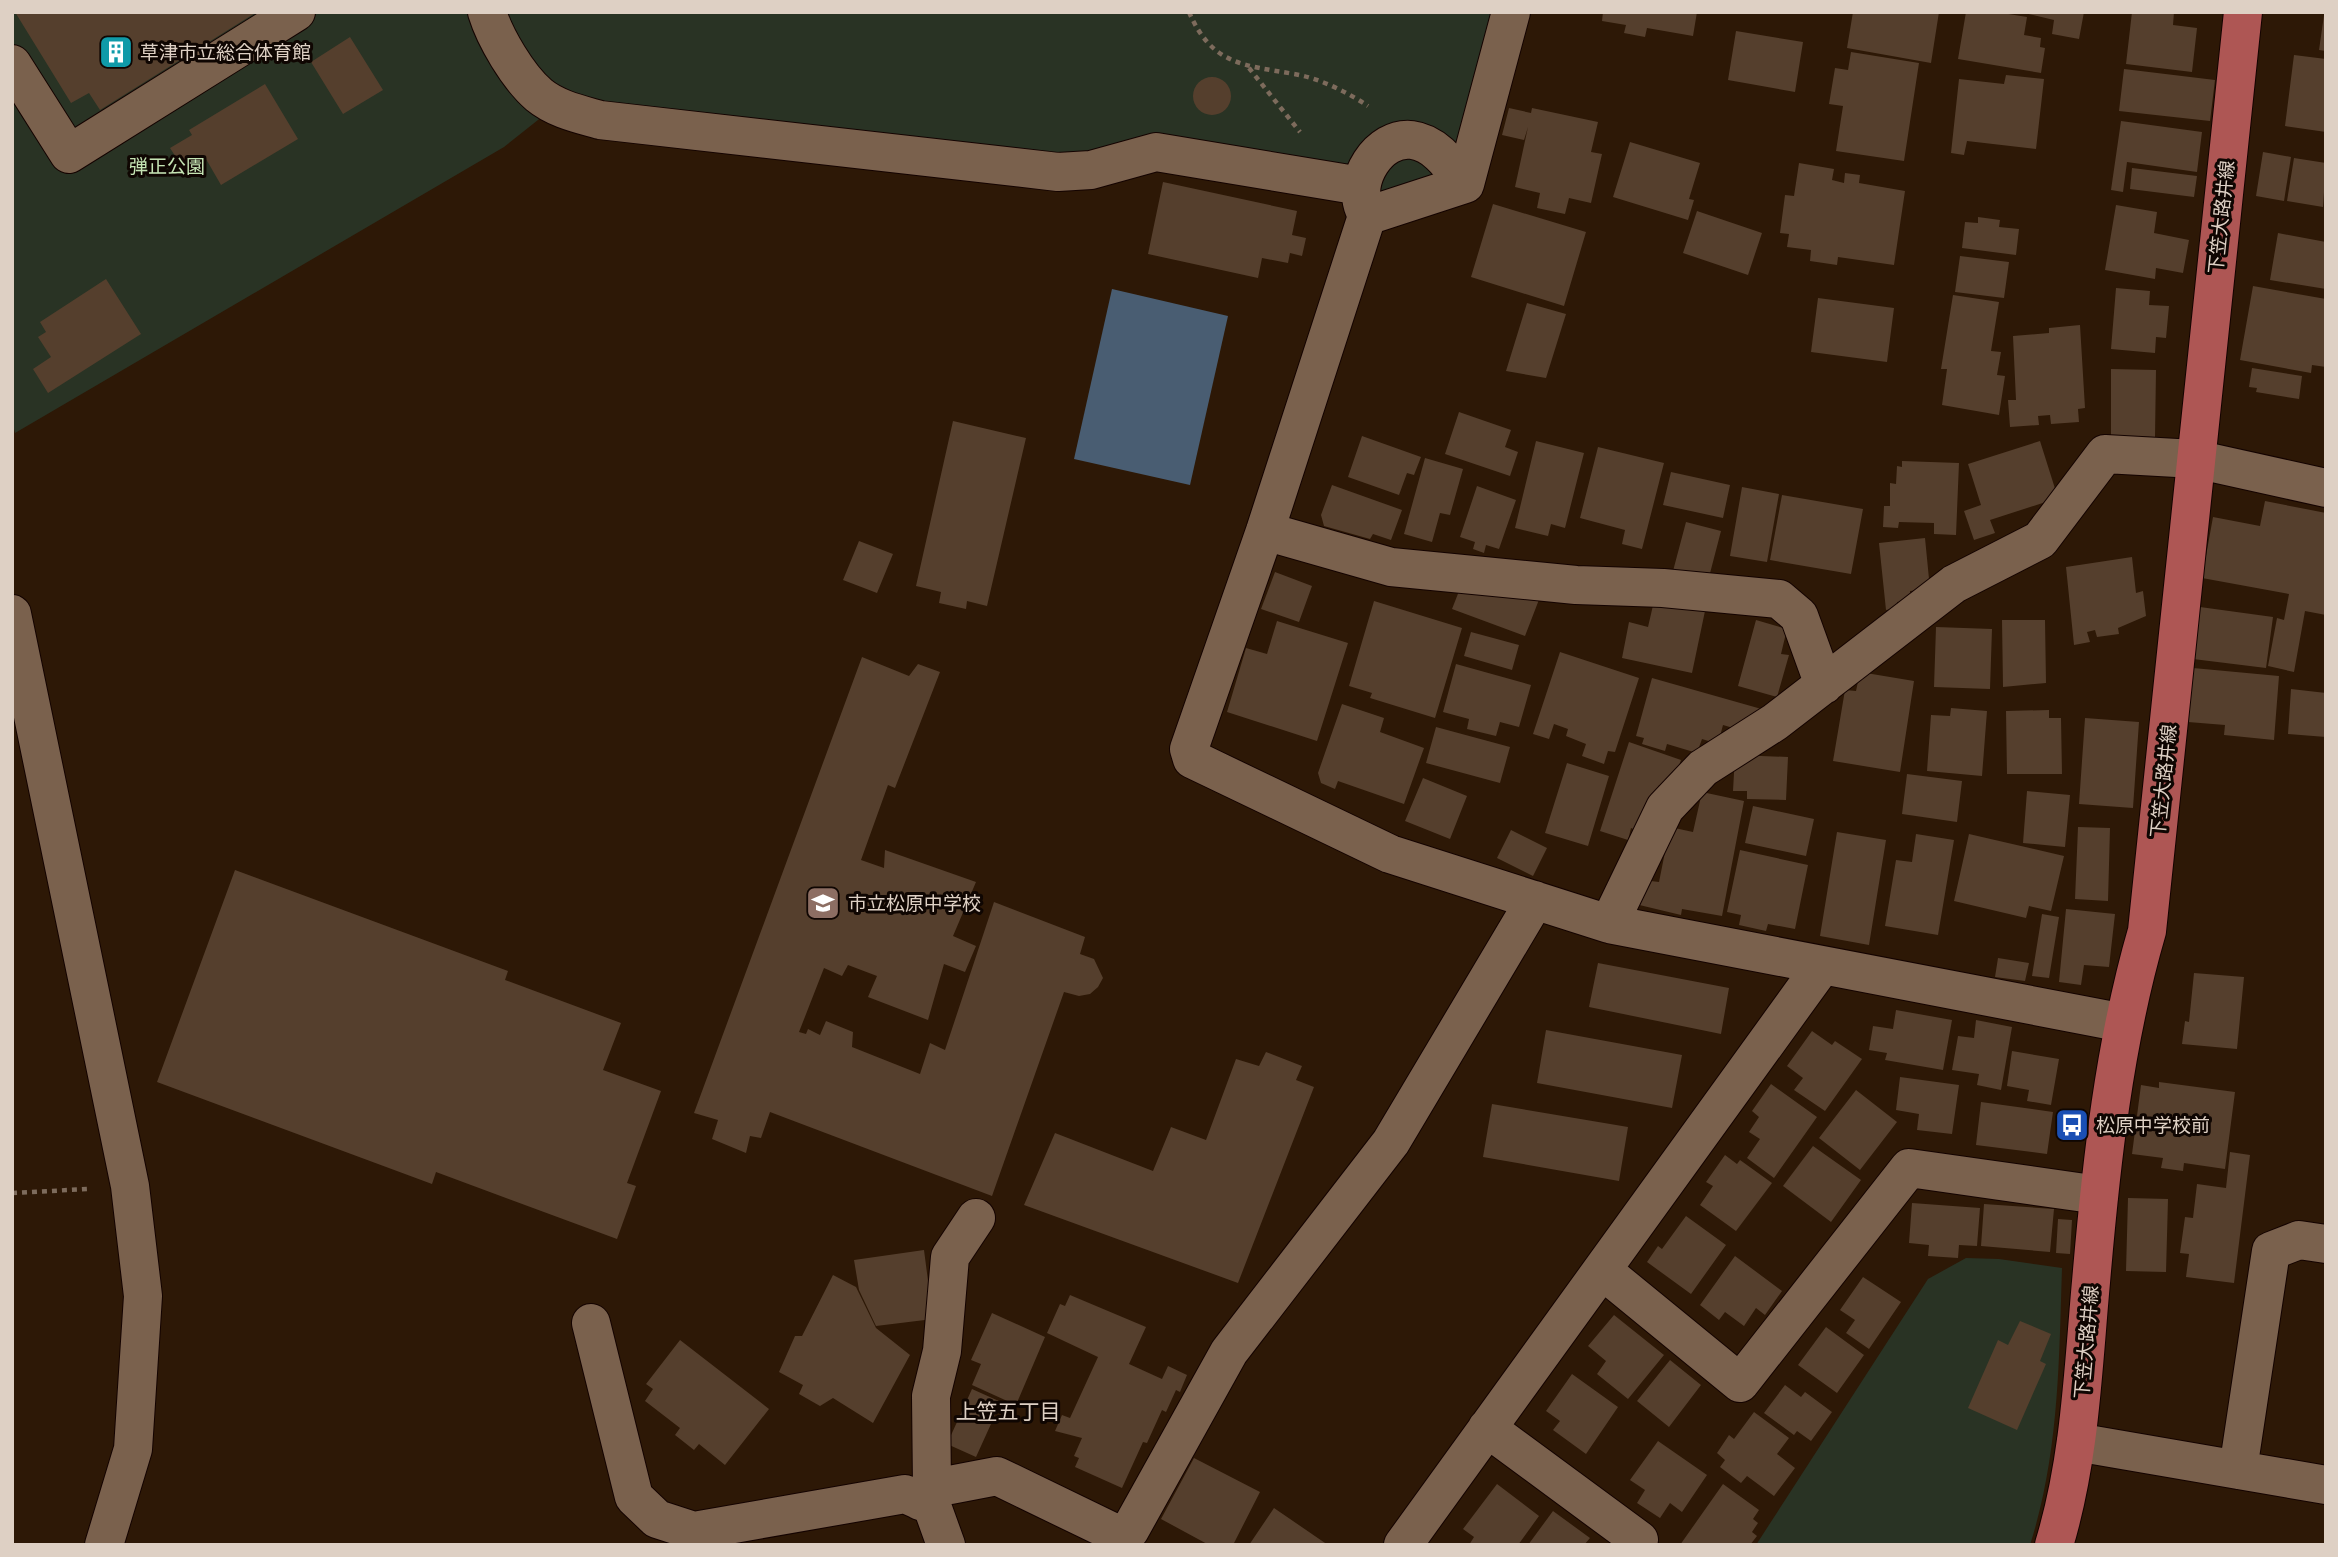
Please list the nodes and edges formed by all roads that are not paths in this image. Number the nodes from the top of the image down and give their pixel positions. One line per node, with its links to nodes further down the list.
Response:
1 (296, 12): 5 (street)
2 (487, 12): 7 (street)
3 (1511, 12): 6 (street)
4 (2243, 12): 8 (main road, 下笠大路井線)
5 (12, 64)
6 (1465, 184): 7 (street); 7 (street)
7 (1354, 194): 10 (street)
8 (2195, 459): 9 (street); 12 (street); 16 (main road, 下笠大路井線)
9 (2326, 488)
10 (1265, 531): 12 (street); 13 (street)
11 (12, 614): 27 (street)
12 (1824, 685): 14 (street)
13 (1535, 900): 14 (street); 26 (street)
14 (1609, 924): 15 (street)
15 (1821, 967): 16 (street); 20 (street)
16 (2124, 1023): 17 (main road, 下笠大路井線)
17 (2099, 1195): 20 (street); 23 (main road, 下笠大路井線)
18 (976, 1218): 26 (street)
19 (2326, 1244): 24 (street)
20 (1602, 1270): 22 (street)
21 (591, 1323): 26 (street)
22 (1487, 1428): 29 (street); 30 (street)
23 (2076, 1442): 24 (street); 31 (main road, 下笠大路井線)
24 (2238, 1470): 25 (street)
25 (2326, 1485)
26 (935, 1493): 28 (street)
27 (104, 1545)
28 (946, 1545)
29 (1403, 1545)
30 (1636, 1545)
31 (2054, 1545)

